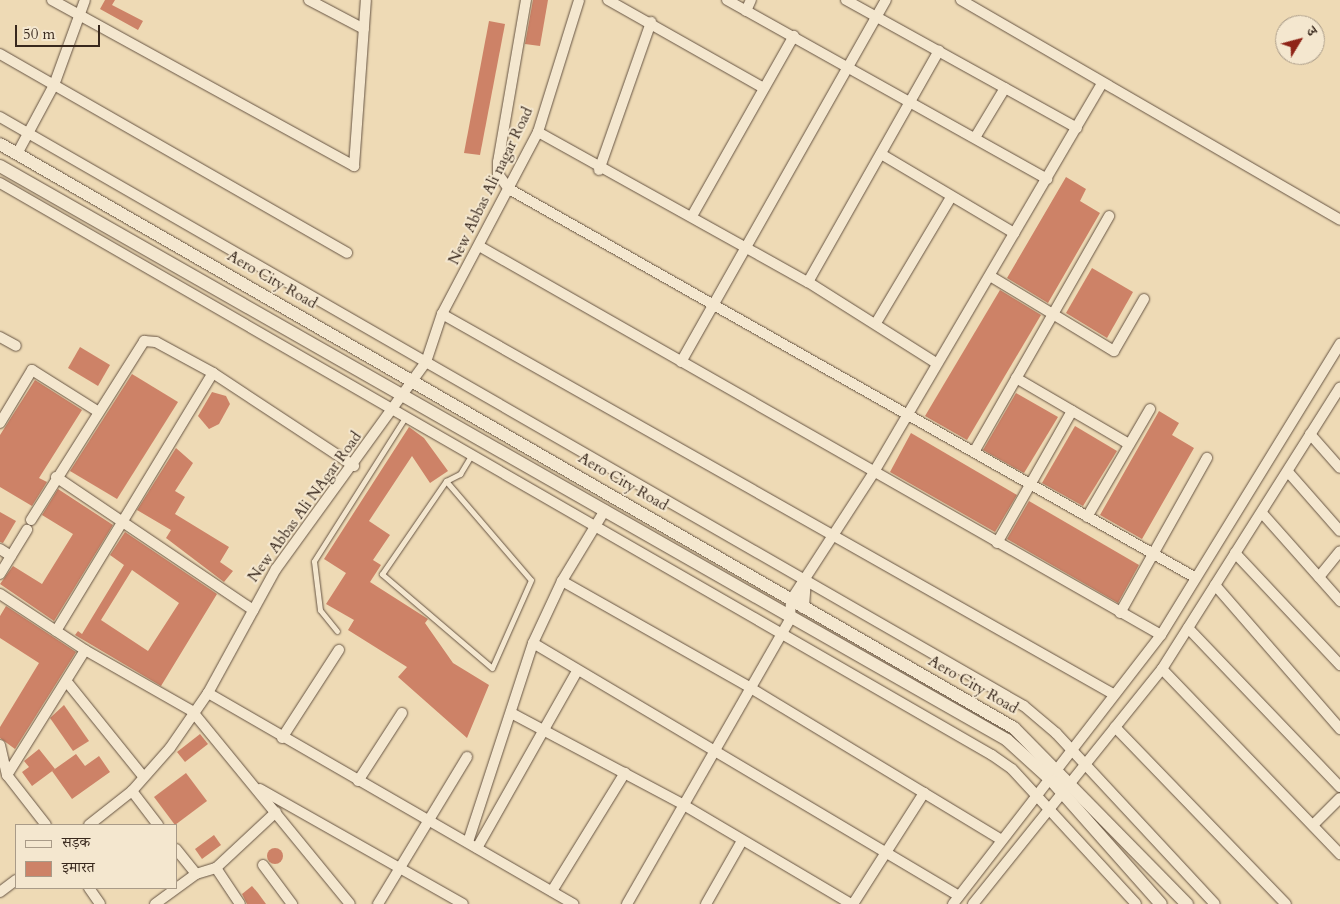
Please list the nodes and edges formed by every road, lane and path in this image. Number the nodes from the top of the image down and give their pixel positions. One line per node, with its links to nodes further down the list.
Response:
1 (52, 0): 14 (street)
2 (85, 0): 14 (street)
3 (310, 0): 17 (street)
4 (366, 0): 17 (street)
5 (526, 0): 39 (street)
6 (578, 0): 29 (street, New Abbas Ali nagar Road)
7 (608, 0): 16 (street)
8 (727, 0): 13 (street)
9 (751, 0): 13 (street)
10 (846, 0): 15 (street)
11 (886, 0): 15 (street)
12 (960, 0): 22 (street)
13 (746, 11): 18 (street)
14 (77, 15): 17 (street); 23 (street)
15 (876, 17): 19 (street); 21 (street)
16 (650, 22): 24 (street); 36 (street)
17 (364, 29)
18 (794, 36): 21 (street); 24 (street)
19 (939, 50): 25 (street); 26 (street)
20 (0, 54): 23 (street)
21 (850, 67): 26 (street); 46 (street)
22 (1102, 83): 28 (street); 43 (street)
23 (54, 85): 30 (street); 47 (street)
24 (762, 87): 41 (street)
25 (1005, 88): 28 (street); 31 (street)
26 (912, 103): 31 (street); 34 (street)
27 (0, 117): 30 (street)
28 (1077, 128): 37 (street)
29 (538, 132): 36 (street); 39 (street, New Abbas Ali nagar Road)
30 (28, 134): 33 (street); 58 (street)
31 (976, 136): 37 (street)
32 (0, 144): 33 (street, Aero City Road)
33 (17, 154): 63 (street, Aero City Road)
34 (881, 154): 40 (street); 49 (street)
35 (5, 169): 38 (street); 65 (street, Aero City Road)
36 (599, 170): 41 (street)
37 (1046, 179): 44 (street)
38 (1, 186): 69 (street)
39 (508, 189): 45 (street, New Abbas Ali nagar Road); 51 (street)
40 (951, 197): 44 (street); 54 (street)
41 (692, 216): 46 (street)
42 (1109, 216): 52 (street)
43 (1340, 220)
44 (1014, 233): 48 (street)
45 (480, 246): 53 (street, New Abbas Ali nagar Road); 59 (street)
46 (747, 249): 49 (street); 51 (street)
47 (346, 253)
48 (990, 276): 52 (street); 60 (street)
49 (808, 282): 54 (street)
50 (1144, 299): 52 (street)
51 (714, 303): 59 (street); 70 (street)
52 (1054, 313): 62 (street)
53 (442, 314): 58 (street, New Abbas Ali nagar Road); 93 (street)
54 (876, 323): 60 (street)
55 (0, 337): 57 (street)
56 (1340, 344): 102 (street)
57 (16, 346)
58 (426, 362): 63 (street, New Abbas Ali nagar Road); 103 (street)
59 (681, 362): 80 (street)
60 (936, 363): 70 (street)
61 (213, 373): 67 (street); 78 (street); 89 (street)
62 (1016, 378): 68 (street); 75 (street)
63 (414, 379): 65 (street, New Abbas Ali nagar Road); 107 (street, Aero City Road)
64 (1338, 393): 73 (street)
65 (403, 394): 69 (street, New Abbas Ali NAgar Road); 85 (street, Aero City Road)
66 (1150, 409): 74 (street)
67 (97, 411): 72 (street); 82 (street)
68 (1072, 411): 74 (street); 84 (street)
69 (392, 412): 71 (street); 78 (street, New Abbas Ali NAgar Road)
70 (908, 413): 75 (street); 80 (street)
71 (404, 418): 76 (street); 115 (lane)
72 (0, 423)
73 (1310, 434): 79 (street); 81 (street)
74 (1129, 444): 87 (street)
75 (974, 452): 84 (street)
76 (471, 456): 83 (lane); 90 (street)
77 (1207, 458): 96 (street)
78 (354, 466): 110 (street, New Abbas Ali NAgar Road)
79 (1340, 468)
80 (874, 472): 93 (street); 94 (street)
81 (1289, 472): 86 (street); 92 (street)
82 (56, 477): 88 (street); 89 (street)
83 (446, 481): 83 (lane)
84 (1030, 485): 87 (street); 94 (street)
85 (605, 510): 90 (street); 112 (street, Aero City Road)
86 (1262, 513): 98 (street); 101 (street)
87 (1087, 517): 96 (street)
88 (31, 520)
89 (121, 520): 110 (street); 114 (street)
90 (595, 524): 104 (street); 116 (street)
91 (27, 530): 99 (street)
92 (1340, 531)
93 (832, 536): 103 (street); 127 (street)
94 (997, 543): 111 (street)
95 (0, 549): 99 (street)
96 (1153, 552): 102 (street); 111 (street)
97 (1340, 552): 101 (street)
98 (1236, 553): 105 (street); 121 (street)
99 (11, 556): 100 (street)
100 (0, 574)
101 (1318, 577): 108 (street)
102 (1196, 578): 117 (street)
103 (805, 579): 107 (street); 109 (street); 136 (street)
104 (562, 581): 118 (street); 125 (street)
105 (1215, 585): 113 (street); 133 (street)
106 (0, 594): 114 (street)
107 (791, 600): 109 (street, Aero City Road); 112 (street)
108 (1340, 601)
109 (803, 606): 140 (street, Aero City Road)
110 (253, 610): 126 (street, New Abbas Ali NAgar Road)
111 (1120, 613): 117 (street)
112 (790, 619): 116 (street); 145 (street, Aero City Road)
113 (1188, 628): 122 (street); 148 (street)
114 (56, 631): 119 (street)
115 (337, 631)
116 (782, 632): 125 (street); 152 (street)
117 (1161, 635): 127 (street)
118 (533, 642): 123 (street); 130 (street)
119 (85, 650): 124 (street); 128 (street)
120 (339, 650): 134 (street)
121 (1340, 665)
122 (1162, 669): 131 (street); 161 (street)
123 (577, 671): 132 (street); 137 (street)
124 (67, 682): 142 (street); 143 (street)
125 (749, 687): 137 (street); 150 (street)
126 (208, 693): 128 (street, New Abbas Ali NAgar Road); 134 (street)
127 (1113, 694): 136 (street)
128 (192, 711): 143 (street, New Abbas Ali NAgar Road); 147 (street)
129 (402, 713): 144 (street)
130 (513, 714): 132 (street); 164 (street)
131 (1115, 727): 139 (street); 195 (street)
132 (547, 729): 141 (street); 164 (street)
133 (1340, 729)
134 (282, 738): 144 (street)
135 (1, 748): 142 (street)
136 (1070, 750): 139 (street); 140 (street)
137 (713, 752): 154 (street); 166 (street)
138 (467, 757): 157 (street)
139 (1084, 765): 146 (street); 194 (street)
140 (1056, 767): 145 (street); 146 (street, Aero City Road)
141 (625, 773): 154 (street); 176 (street)
142 (7, 774): 158 (street)
143 (142, 775): 149 (street, New Abbas Ali NAgar Road)
144 (358, 781): 157 (street)
145 (1052, 781): 151 (street, Aero City Road); 152 (street)
146 (1070, 781): 151 (street); 193 (street, Aero City Road)
147 (252, 785): 156 (street); 169 (street)
148 (1340, 786)
149 (132, 791): 159 (street, New Abbas Ali NAgar Road); 160 (street)
150 (924, 793): 162 (street); 166 (street)
151 (1062, 793): 155 (street); 192 (street, Aero City Road)
152 (1037, 797): 155 (street); 162 (street)
153 (1340, 798): 161 (street)
154 (682, 804): 163 (street); 187 (street)
155 (1047, 808): 190 (street); 191 (street)
156 (276, 812): 170 (street); 183 (street)
157 (429, 818): 164 (street); 169 (street)
158 (45, 824)
159 (90, 824)
160 (157, 824)
161 (1313, 825): 167 (street)
162 (1000, 839): 178 (street)
163 (742, 841): 188 (street); 189 (street)
164 (472, 845): 176 (street)
165 (178, 852): 171 (street)
166 (886, 854): 178 (street); 189 (street)
167 (1340, 854)
168 (263, 865): 182 (street)
169 (399, 867): 184 (street); 185 (street)
170 (216, 868): 171 (street); 181 (street)
171 (196, 874): 173 (street)
172 (15, 881): 177 (street)
173 (178, 887)
174 (90, 889): 179 (street)
175 (176, 889): 180 (street)
176 (552, 891): 186 (street)
177 (0, 892)
178 (956, 900)
179 (100, 904)
180 (155, 904)
181 (240, 904)
182 (292, 904)
183 (350, 904)
184 (378, 904)
185 (463, 904)
186 (574, 904)
187 (627, 904)
188 (706, 904)
189 (852, 904)
190 (973, 904)
191 (1136, 904)
192 (1161, 904)
193 (1187, 904)
194 (1215, 904)
195 (1286, 904)

